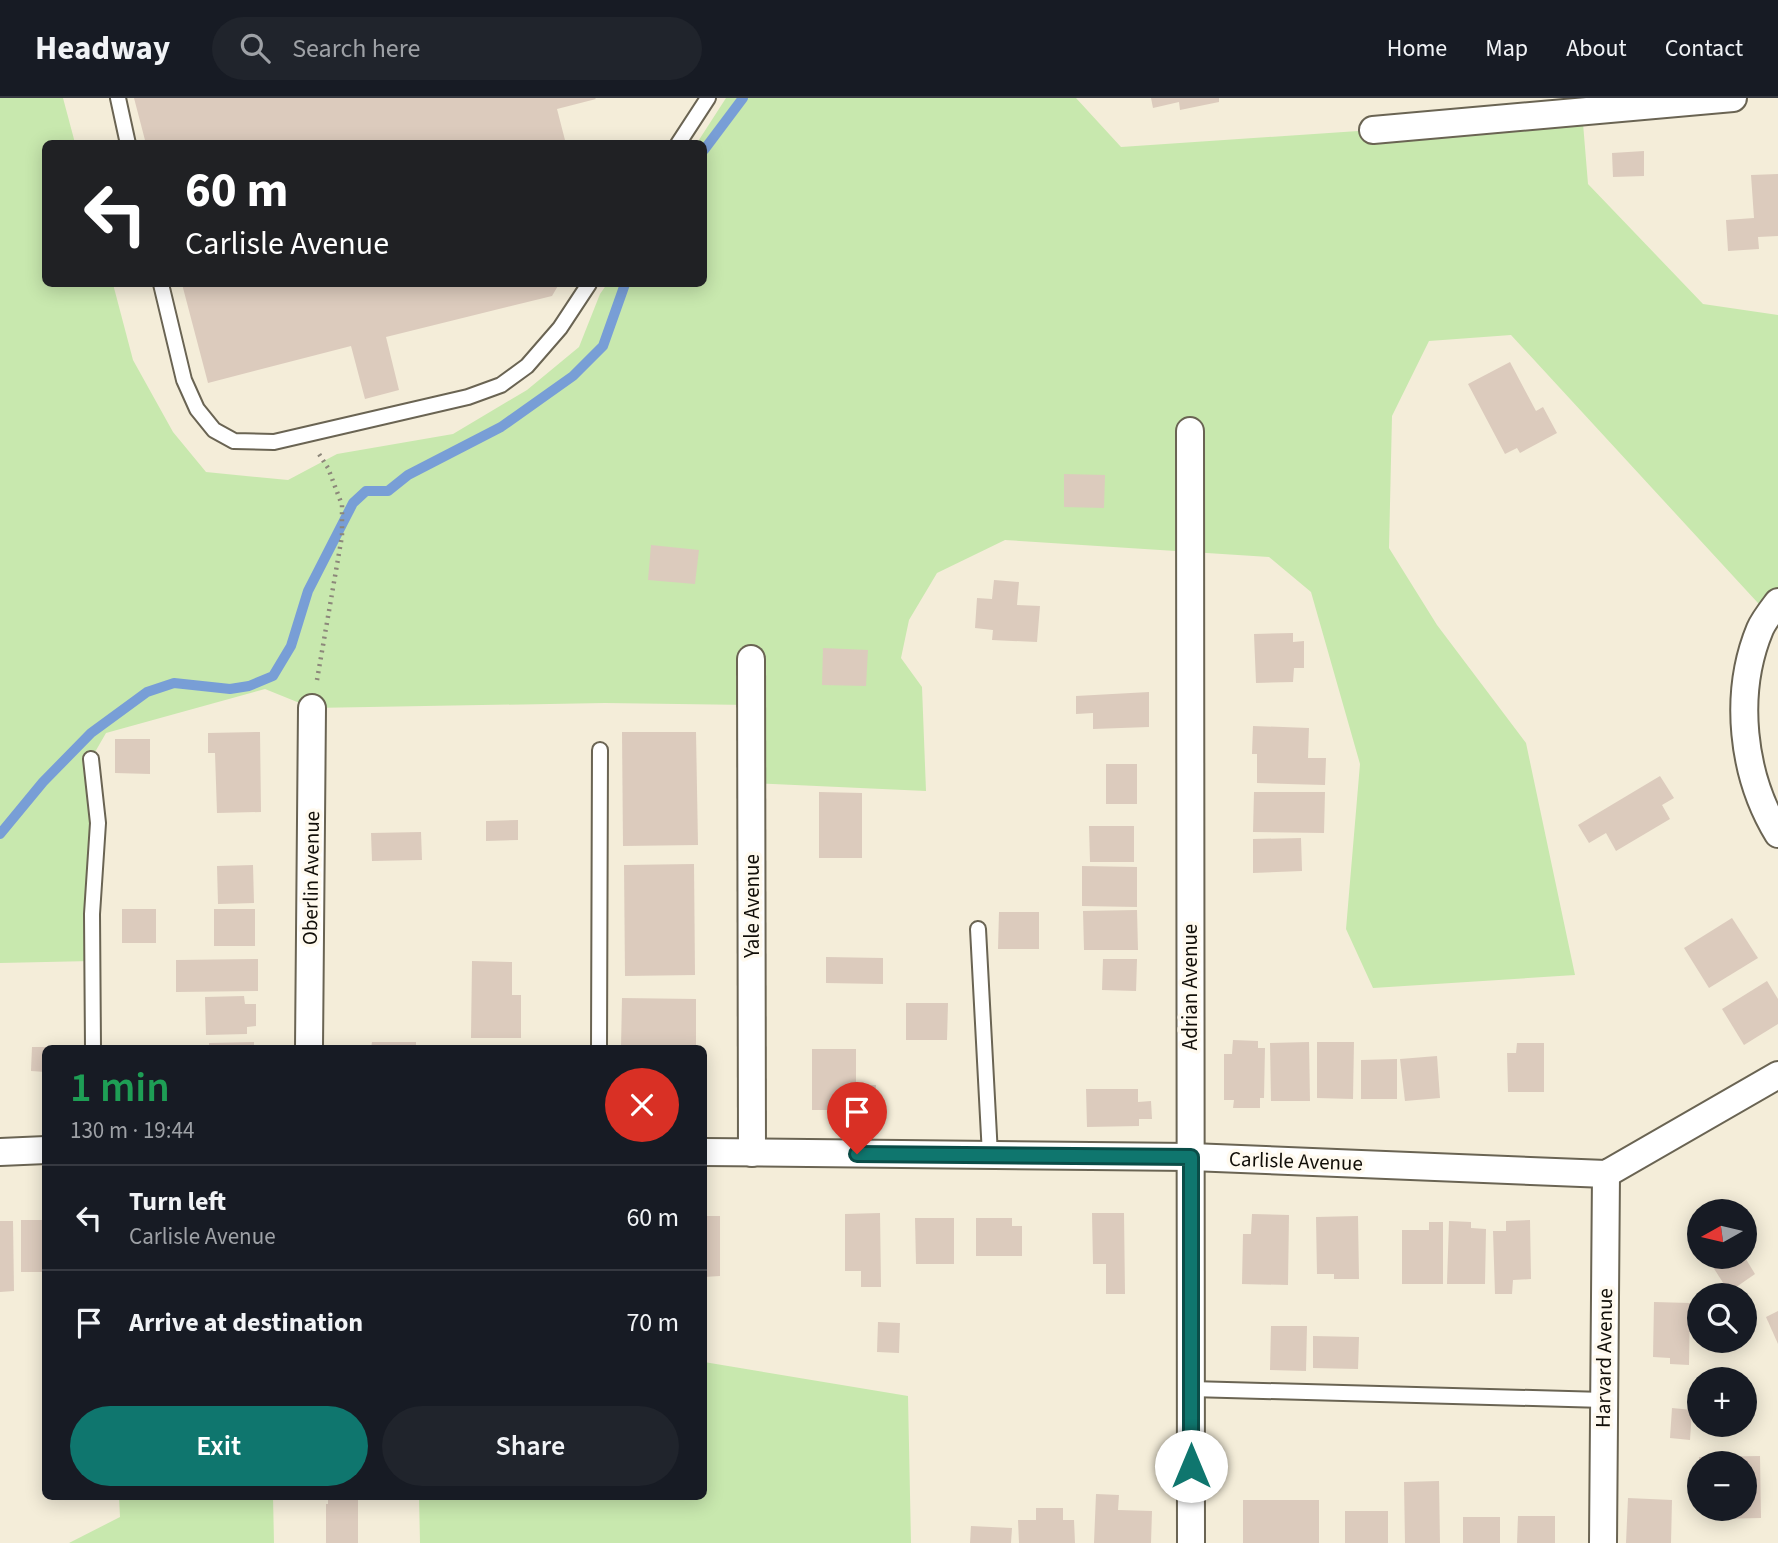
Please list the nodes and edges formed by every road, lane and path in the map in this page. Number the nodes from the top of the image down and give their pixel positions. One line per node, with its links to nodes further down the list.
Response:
1 (118, 98): 5 (lane)
2 (708, 98): 6 (lane)
3 (1733, 98): 4 (street)
4 (1373, 130)
5 (127, 140)
6 (681, 140)
7 (162, 287): 10 (lane)
8 (587, 287): 10 (lane)
9 (1190, 431): 27 (street, Adrian Avenue)
10 (307, 434): 13 (path)
11 (1778, 602): 16 (street)
12 (751, 659): 25 (street, Yale Avenue)
13 (312, 708): 19 (street, Oberlin Avenue)
14 (600, 750): 20 (lane)
15 (90, 759): 18 (lane)
16 (1778, 834)
17 (978, 929): 26 (lane)
18 (93, 1045)
19 (309, 1045)
20 (599, 1045)
21 (1778, 1075): 28 (street)
22 (42, 1150): 23 (street)
23 (0, 1152)
24 (707, 1152): 25 (street, Carlisle Avenue)
25 (752, 1153): 26 (street, Carlisle Avenue)
26 (989, 1155): 27 (street, Carlisle Avenue)
27 (1191, 1157): 28 (street, Carlisle Avenue); 29 (street, Adrian Avenue)
28 (1606, 1174): 30 (street, Harvard Avenue)
29 (1191, 1389): 30 (lane); 31 (street, Adrian Avenue)
30 (1604, 1400): 32 (street, Harvard Avenue)
31 (1191, 1543)
32 (1603, 1543)

